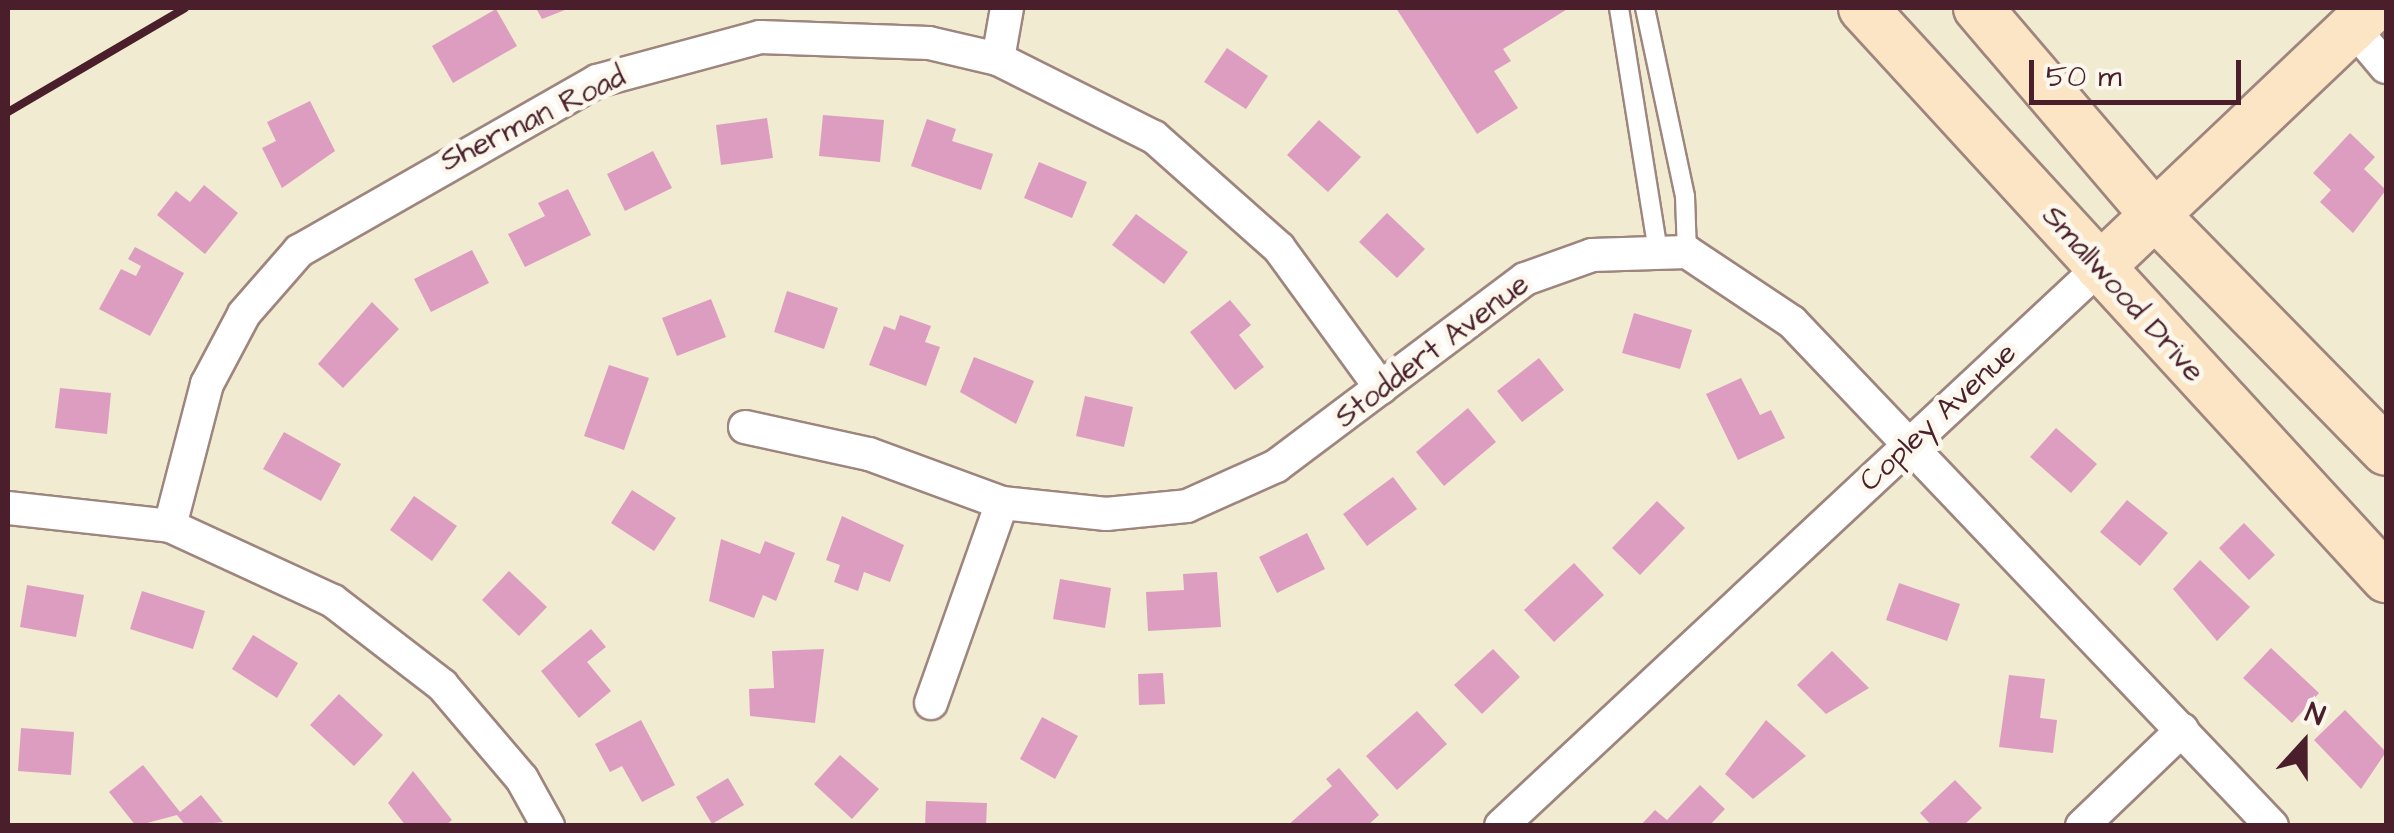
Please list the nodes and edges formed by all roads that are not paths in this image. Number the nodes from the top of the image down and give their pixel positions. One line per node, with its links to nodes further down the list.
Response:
1 (1007, 8): 7 (street)
2 (1619, 8): 10 (lane)
3 (1645, 8): 10 (lane)
4 (1863, 8): 11 (main road, Smallwood Drive)
5 (1978, 8): 9 (main road)
6 (2354, 14): 8 (street); 9 (main road, Copley Avenue)
7 (998, 60): 12 (street, Sherman Road); 18 (street, Sherman Road)
8 (2386, 67)
9 (2155, 215): 11 (main road, Copley Avenue); 15 (main road)
10 (1672, 252): 12 (street, Stoddert Avenue); 14 (street)
11 (2100, 267): 14 (street, Copley Avenue); 19 (main road, Smallwood Drive)
12 (1381, 388): 16 (street, Stoddert Avenue)
13 (745, 427): 16 (street, Stoddert Avenue)
14 (1906, 448): 21 (street); 23 (street, Copley Avenue)
15 (2386, 451)
16 (1002, 503): 20 (street)
17 (8, 508): 18 (street)
18 (170, 526): 22 (street)
19 (2386, 578)
20 (932, 702)
21 (2182, 730): 24 (street); 25 (street)
22 (548, 826)
23 (1501, 826)
24 (2082, 826)
25 (2272, 826)

